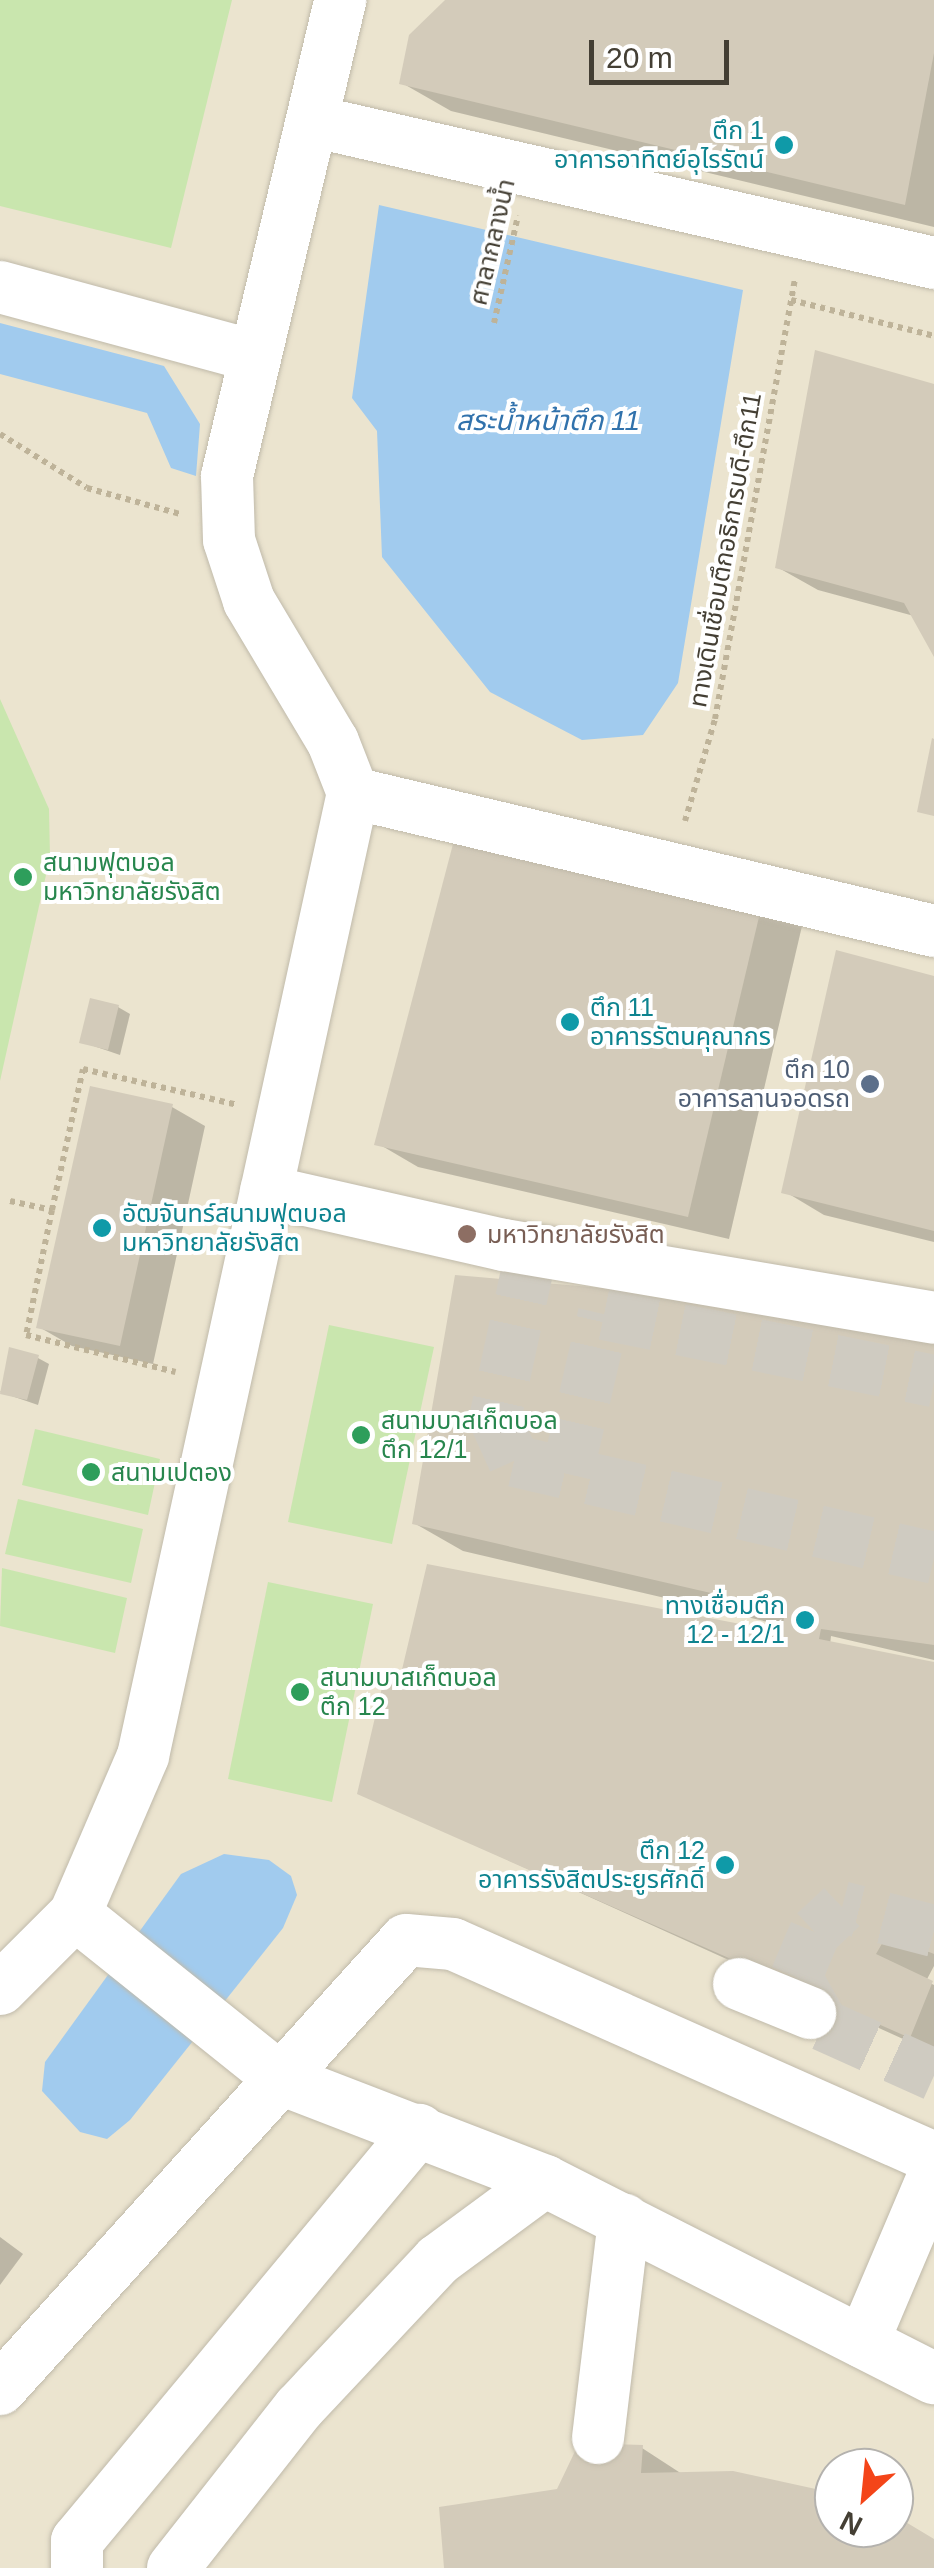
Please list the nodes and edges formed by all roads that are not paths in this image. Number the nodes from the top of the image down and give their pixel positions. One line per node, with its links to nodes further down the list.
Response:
1 (340, 0): 2 (street)
2 (312, 121): 3 (street); 5 (street)
3 (934, 263)
4 (0, 287): 5 (street)
5 (254, 356): 6 (street)
6 (352, 792): 7 (street); 8 (street)
7 (934, 931)
8 (266, 1191): 9 (street); 10 (street)
9 (934, 1318)
10 (75, 1914): 12 (street); 14 (street)
11 (739, 1984): 13 (street)
12 (0, 1989)
13 (810, 2013)
14 (265, 2067): 15 (street); 16 (street); 22 (street)
15 (419, 2130): 18 (street); 24 (street)
16 (934, 2158)
17 (934, 2175): 20 (street)
18 (544, 2181): 19 (street); 25 (street)
19 (624, 2220): 20 (street); 23 (street)
20 (863, 2342): 21 (street)
21 (934, 2378)
22 (0, 2389)
23 (598, 2438)
24 (77, 2568)
25 (173, 2568)

